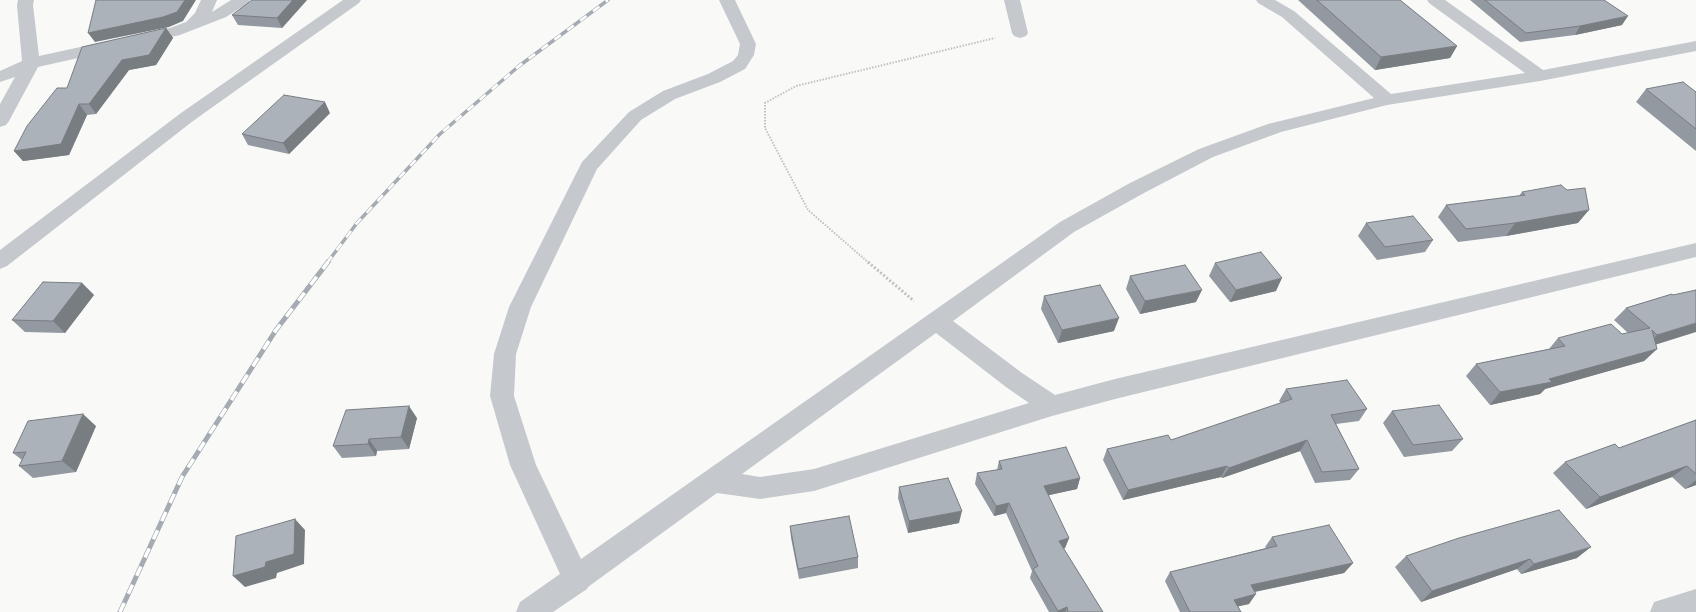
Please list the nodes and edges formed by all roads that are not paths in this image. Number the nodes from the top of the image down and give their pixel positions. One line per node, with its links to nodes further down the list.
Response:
1 (26, 0): 12 (street)
2 (209, 0): 9 (street)
3 (242, 0): 9 (street)
4 (353, 0): 18 (street)
5 (727, 0): 22 (street)
6 (1012, 0): 10 (street)
7 (1264, 0): 15 (street)
8 (1435, 0): 14 (street)
9 (192, 25): 12 (street)
10 (1020, 32)
11 (1696, 46): 14 (street)
12 (31, 63): 13 (street); 16 (street)
13 (0, 76)
14 (1540, 76): 15 (street)
15 (1387, 100): 19 (street)
16 (0, 121)
17 (1696, 250): 20 (street)
18 (0, 260)
19 (936, 320): 20 (street); 21 (street)
20 (1052, 406): 21 (street)
21 (714, 481): 22 (street)
22 (577, 580): 24 (street)
23 (1696, 602): 25 (street)
24 (530, 612)
25 (1664, 612)

